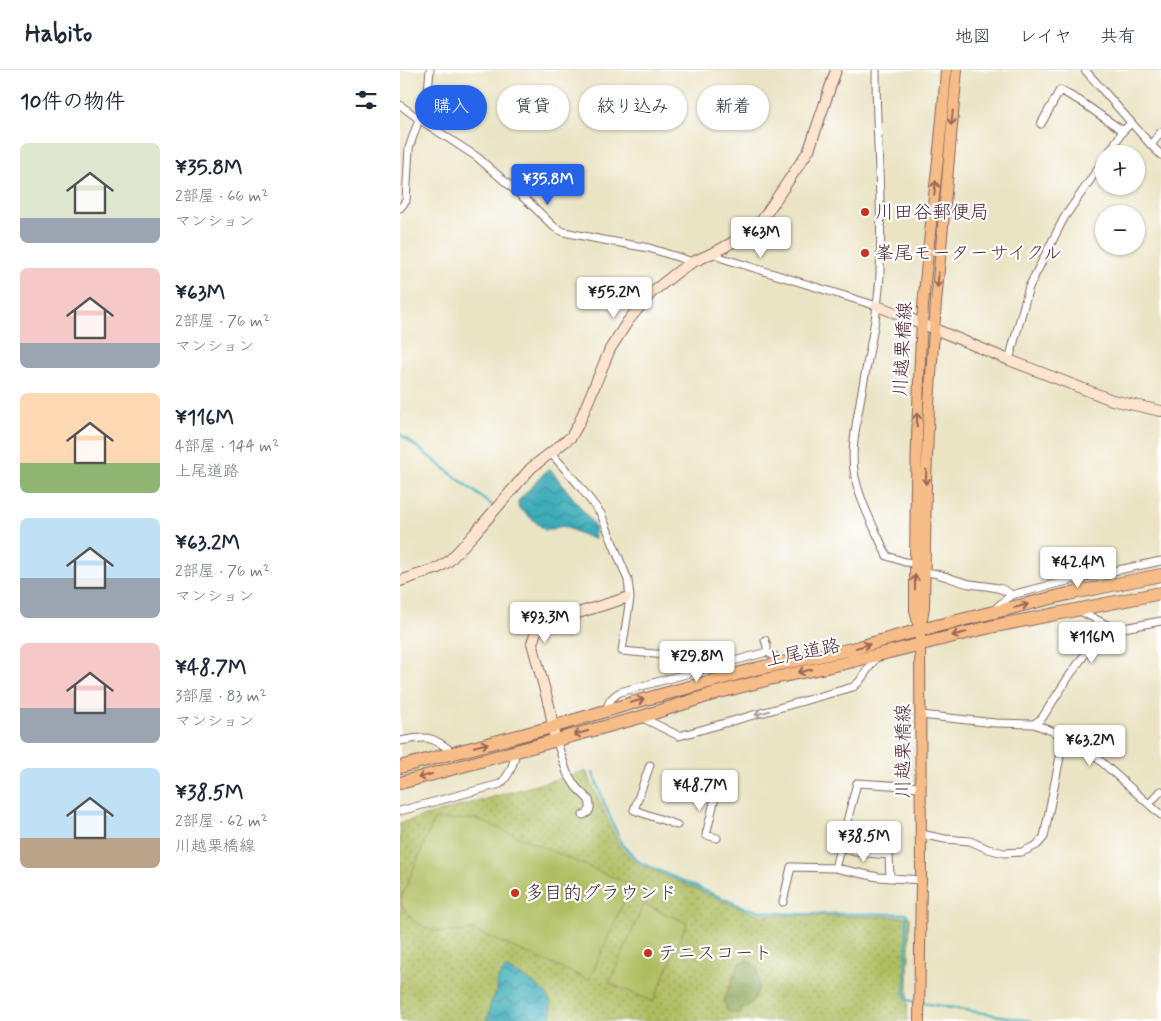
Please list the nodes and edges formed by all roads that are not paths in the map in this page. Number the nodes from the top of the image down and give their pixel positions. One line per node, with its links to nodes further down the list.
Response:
1 (430, 70): 7 (street)
2 (836, 70): 21 (street)
3 (876, 70): 23 (street)
4 (946, 70): 24 (main road, 川越栗橋線, one-way to 4)
5 (957, 70): 25 (main road, 川越栗橋線, one-way to 25)
6 (1085, 70): 10 (street)
7 (428, 85)
8 (400, 106): 9 (street)
9 (415, 116)
10 (1131, 123): 14 (street); 17 (street)
11 (1041, 124): 14 (street)
12 (418, 130): 20 (street)
13 (436, 130): 22 (street)
14 (1123, 131): 16 (street)
15 (1161, 132): 17 (street)
16 (1114, 145)
17 (1151, 145): 18 (street)
18 (1161, 155)
19 (1095, 173): 26 (street)
20 (400, 208)
21 (714, 253): 22 (street); 23 (street)
22 (693, 262): 28 (street)
23 (877, 306): 24 (street); 30 (street)
24 (922, 324): 25 (street); 30 (main road, 川越栗橋線, one-way to 24)
25 (934, 329): 26 (street); 31 (main road, 川越栗橋線, one-way to 31)
26 (1009, 360): 27 (street)
27 (1161, 411)
28 (551, 452): 33 (street); 47 (street)
29 (1161, 560): 35 (street)
30 (915, 563): 41 (main road, 川越栗橋線, one-way to 30)
31 (924, 572): 35 (street); 41 (main road, 川越栗橋線)
32 (1161, 575): 38 (highway, 上尾道路, one-way to 32)
33 (401, 579)
34 (1161, 593): 37 (highway, 上尾道路)
35 (1011, 595): 38 (street)
36 (626, 598): 52 (street)
37 (1076, 609): 40 (street); 43 (highway, 上尾道路, one-way to 43)
38 (992, 613): 41 (highway, 上尾道路)
39 (1161, 621): 40 (street)
40 (1109, 626): 51 (street)
41 (920, 630): 43 (main road, 川越栗橋線); 46 (highway, 上尾道路, one-way to 41)
42 (765, 640): 44 (street)
43 (921, 644): 45 (highway, 上尾道路); 49 (main road, 川越栗橋線)
44 (767, 652): 46 (street); 47 (street)
45 (878, 654): 50 (highway, 上尾道路, one-way to 50); 50 (street, one-way to 50)
46 (786, 662): 48 (highway, 上尾道路, one-way to 46)
47 (697, 671): 48 (street)
48 (607, 710): 52 (highway, 上尾道路)
49 (921, 715): 51 (street); 61 (main road, 川越栗橋線)
50 (641, 717): 54 (highway, 上尾道路, one-way to 54)
51 (1034, 724): 53 (street)
52 (552, 727): 54 (street); 57 (highway, 上尾道路, one-way to 52)
53 (1064, 737): 64 (street); 69 (street)
54 (556, 739): 56 (highway, 上尾道路); 66 (street)
55 (400, 741): 57 (street)
56 (516, 751): 60 (highway, 上尾道路, one-way to 60); 65 (street)
57 (452, 752): 59 (highway, 上尾道路)
58 (650, 765): 68 (street)
59 (400, 766)
60 (400, 783)
61 (921, 787): 69 (main road, 川越栗橋線); 71 (street)
62 (1161, 791): 64 (street)
63 (716, 794): 70 (street)
64 (1150, 804): 67 (street)
65 (400, 811)
66 (583, 815)
67 (1161, 815)
68 (677, 825)
69 (921, 834): 74 (main road, 川越栗橋線)
70 (717, 838)
71 (841, 846): 72 (street); 73 (street)
72 (836, 868): 73 (street); 75 (street)
73 (890, 878): 74 (street)
74 (921, 880): 76 (main road, 川越栗橋線)
75 (783, 902)
76 (919, 1021)

